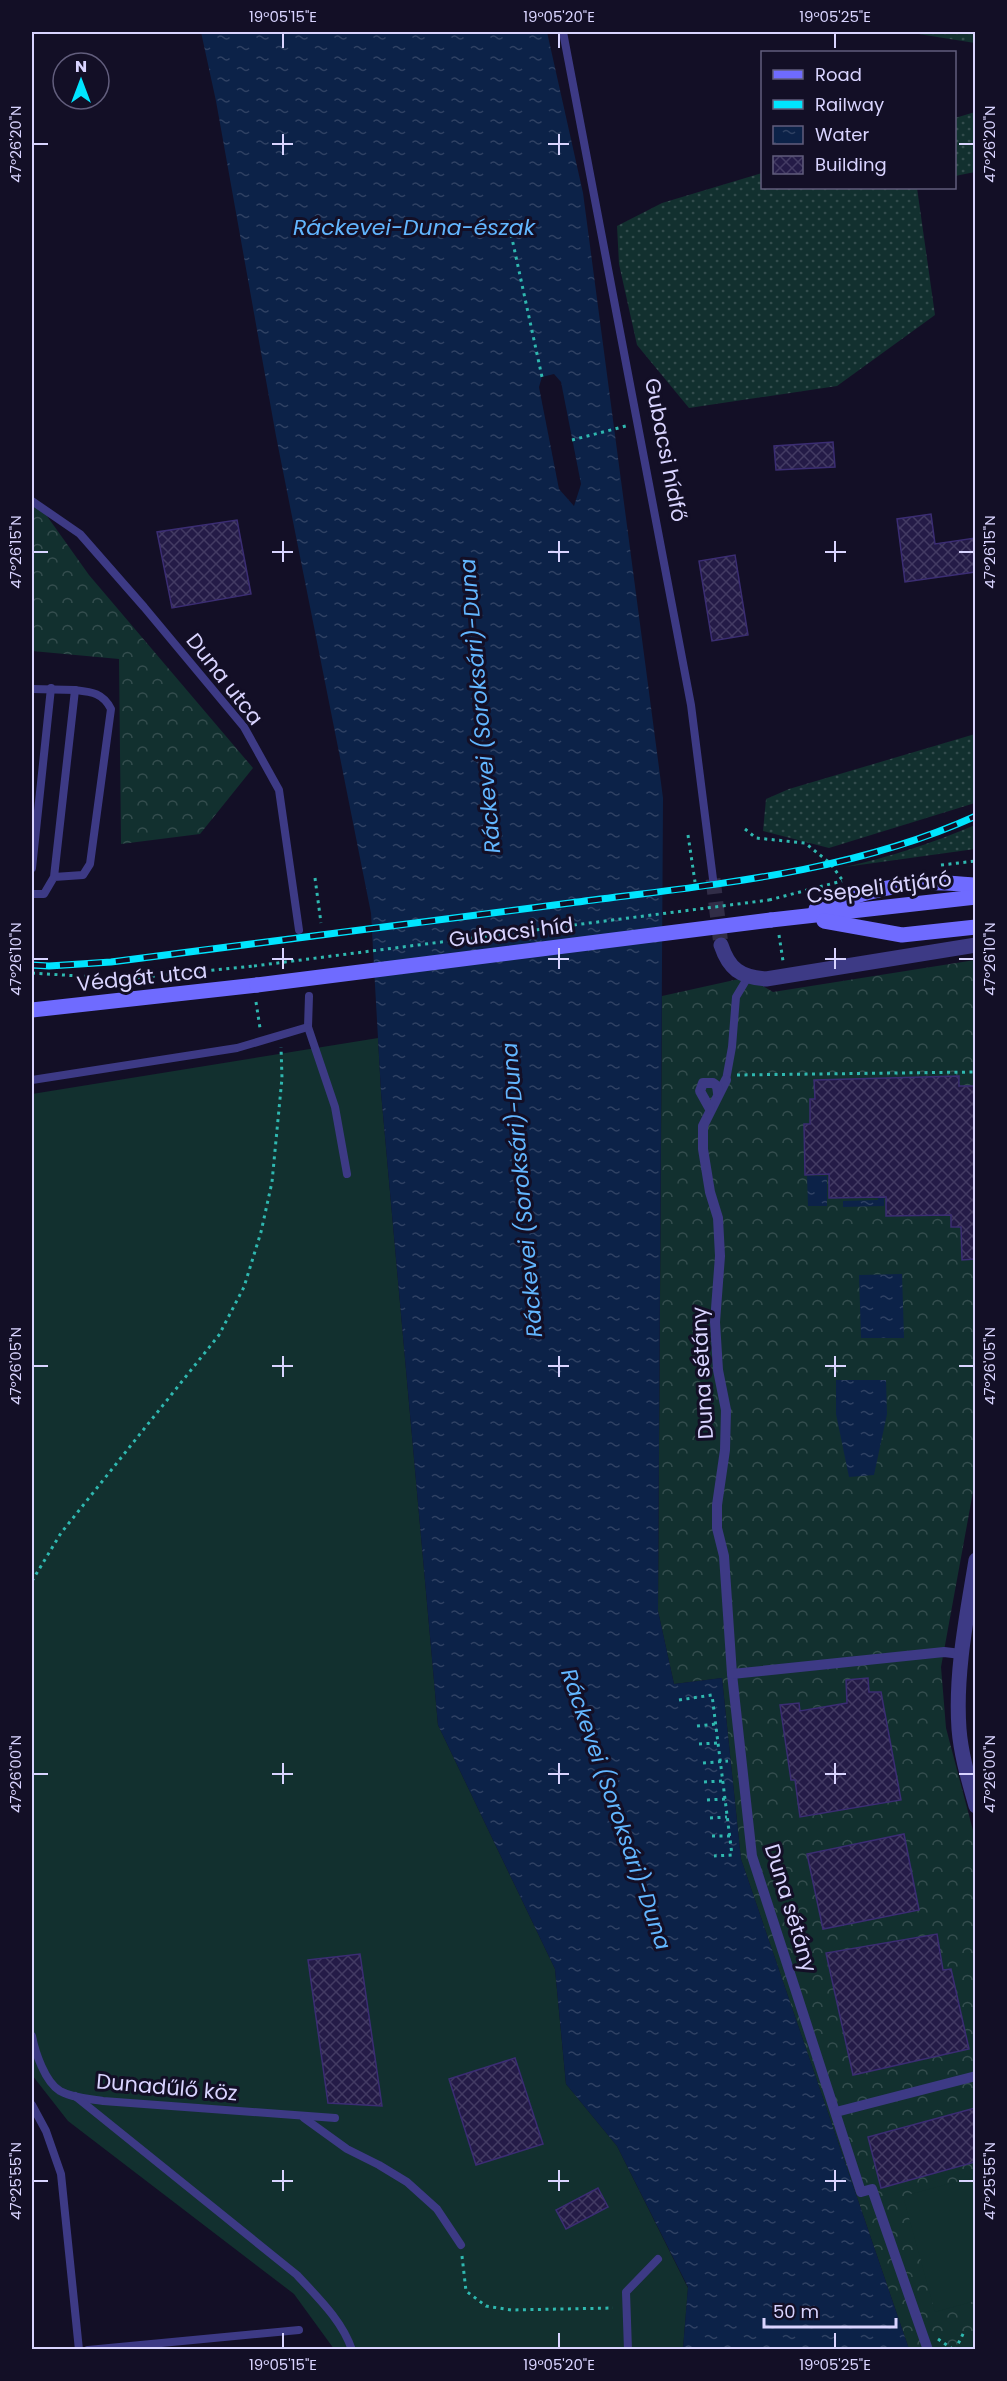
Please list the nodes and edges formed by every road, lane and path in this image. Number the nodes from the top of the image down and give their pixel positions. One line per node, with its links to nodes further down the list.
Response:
1 (563, 32): 4 (lane, Gubacsi hídfő)
2 (508, 220): 3 (path)
3 (542, 376)
4 (639, 423): 5 (path); 16 (lane, Gubacsi hídfő)
5 (572, 440)
6 (32, 501): 28 (lane, Duna utca)
7 (51, 688): 8 (lane); 9 (lane); 12 (lane)
8 (32, 689)
9 (75, 690): 14 (lane); 14 (lane)
10 (745, 829): 17 (path)
11 (688, 835): 18 (path)
12 (32, 868)
13 (975, 876): 19 (main road)
14 (54, 877): 21 (lane)
15 (315, 878): 26 (path)
16 (713, 879)
17 (843, 881)
18 (695, 882)
19 (925, 883): 20 (main road, Csepeli átjáró); 24 (main road, Csepeli átjáró)
20 (975, 885)
21 (32, 894)
22 (975, 897): 24 (main road, Csepeli átjáró)
23 (769, 900): 33 (path, bridge)
24 (788, 919): 25 (main road, Csepeli átjáró); 27 (main road)
25 (771, 920): 35 (main road, Gubacsi híd, bridge)
26 (321, 923)
27 (975, 927)
28 (299, 930)
29 (780, 938): 32 (path)
30 (721, 945): 34 (street)
31 (975, 945): 34 (street)
32 (783, 962)
33 (32, 973)
34 (748, 977): 43 (lane)
35 (257, 985): 38 (main road, Védgát utca)
36 (309, 996): 39 (lane)
37 (256, 1003): 40 (path)
38 (32, 1010)
39 (308, 1027): 41 (lane); 47 (lane)
40 (261, 1035)
41 (279, 1037): 44 (lane); 49 (path)
42 (975, 1072): 43 (path)
43 (726, 1078): 45 (street)
44 (32, 1080)
45 (718, 1093): 46 (street); 46 (street)
46 (710, 1108): 51 (street, Duna sétány)
47 (347, 1174)
48 (975, 1560): 50 (street)
49 (32, 1581)
50 (961, 1654): 51 (street); 63 (street)
51 (732, 1674): 57 (street, Duna sétány)
52 (679, 1700): 53 (path)
53 (716, 1724): 54 (path); 55 (path)
54 (697, 1726)
55 (718, 1743): 56 (path); 59 (path)
56 (699, 1744)
57 (741, 1760): 58 (path); 73 (street, Duna sétány)
58 (703, 1763)
59 (723, 1781): 60 (path); 61 (path)
60 (704, 1782)
61 (725, 1799): 62 (path); 64 (path)
62 (707, 1800)
63 (975, 1806)
64 (727, 1817): 65 (path); 67 (path)
65 (710, 1818)
66 (712, 1836): 67 (path)
67 (730, 1836): 68 (path)
68 (714, 1856)
69 (32, 2036): 71 (lane, Dunadűlő köz)
70 (975, 2076): 73 (street)
71 (75, 2096): 74 (lane, Dunadűlő köz); 83 (lane)
72 (32, 2105): 81 (lane)
73 (836, 2112): 85 (street, Duna sétány)
74 (303, 2117): 75 (lane, Dunadűlő köz); 76 (lane)
75 (335, 2118)
76 (461, 2245): 78 (path)
77 (658, 2259): 78 (lane)
78 (626, 2307): 84 (lane)
79 (298, 2330): 82 (lane)
80 (965, 2330): 86 (path)
81 (79, 2349)
82 (88, 2349)
83 (352, 2349)
84 (628, 2349)
85 (928, 2349)
86 (955, 2349)

